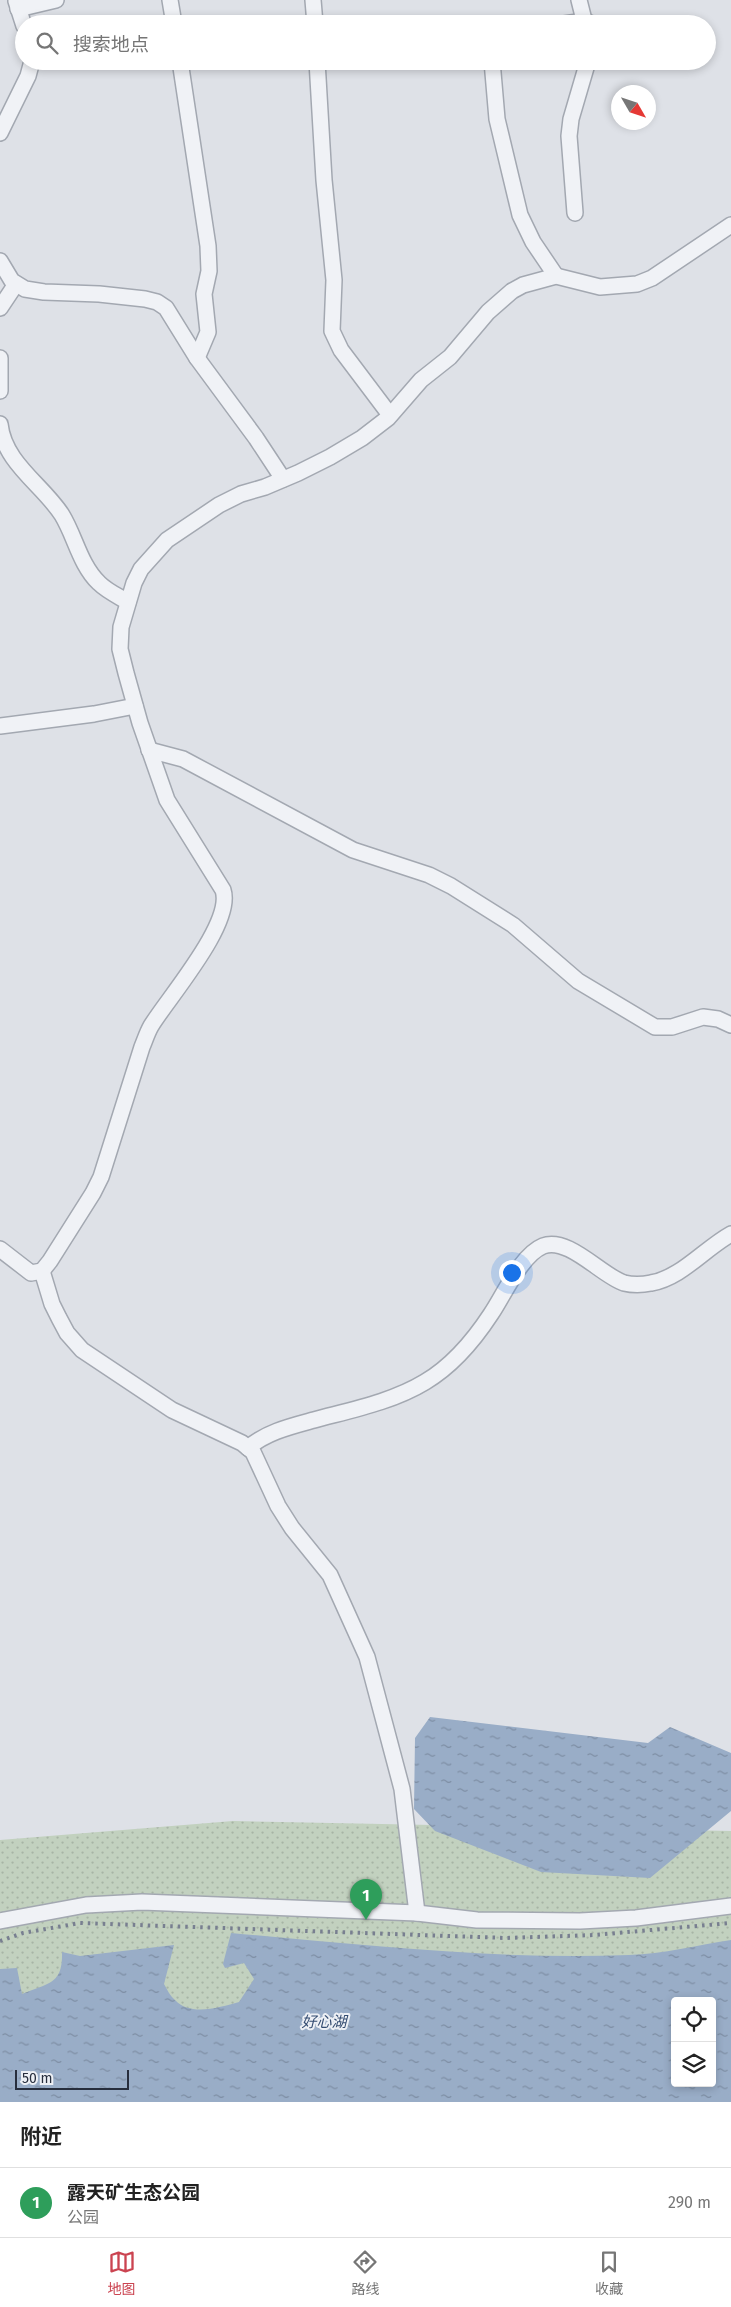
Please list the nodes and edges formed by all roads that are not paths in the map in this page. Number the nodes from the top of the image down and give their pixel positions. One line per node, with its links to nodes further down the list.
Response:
1 (56, 0): 5 (street)
2 (170, 0): 6 (street)
3 (313, 0): 7 (street)
4 (579, 0): 8 (street)
5 (17, 4)
6 (172, 15)
7 (314, 15)
8 (584, 15)
9 (30, 70): 14 (street)
10 (181, 70): 22 (street)
11 (318, 70): 24 (street)
12 (493, 70): 18 (street)
13 (585, 70): 15 (street)
14 (0, 133)
15 (575, 213)
16 (731, 225): 18 (street)
17 (0, 261): 19 (street)
18 (556, 276): 24 (street)
19 (16, 284): 20 (street); 22 (street)
20 (0, 308)
21 (0, 358): 23 (street)
22 (197, 358): 26 (street)
23 (0, 391)
24 (390, 415): 26 (street)
25 (0, 424): 27 (street)
26 (283, 479): 27 (street)
27 (128, 602): 28 (street)
28 (135, 706): 29 (street); 30 (street)
29 (0, 726)
30 (149, 750): 31 (street); 34 (street)
31 (731, 1025)
32 (731, 1234): 35 (street)
33 (0, 1249): 34 (street)
34 (42, 1271): 35 (street)
35 (248, 1448): 37 (street)
36 (731, 1906): 37 (street)
37 (417, 1914): 38 (street)
38 (0, 1920)

